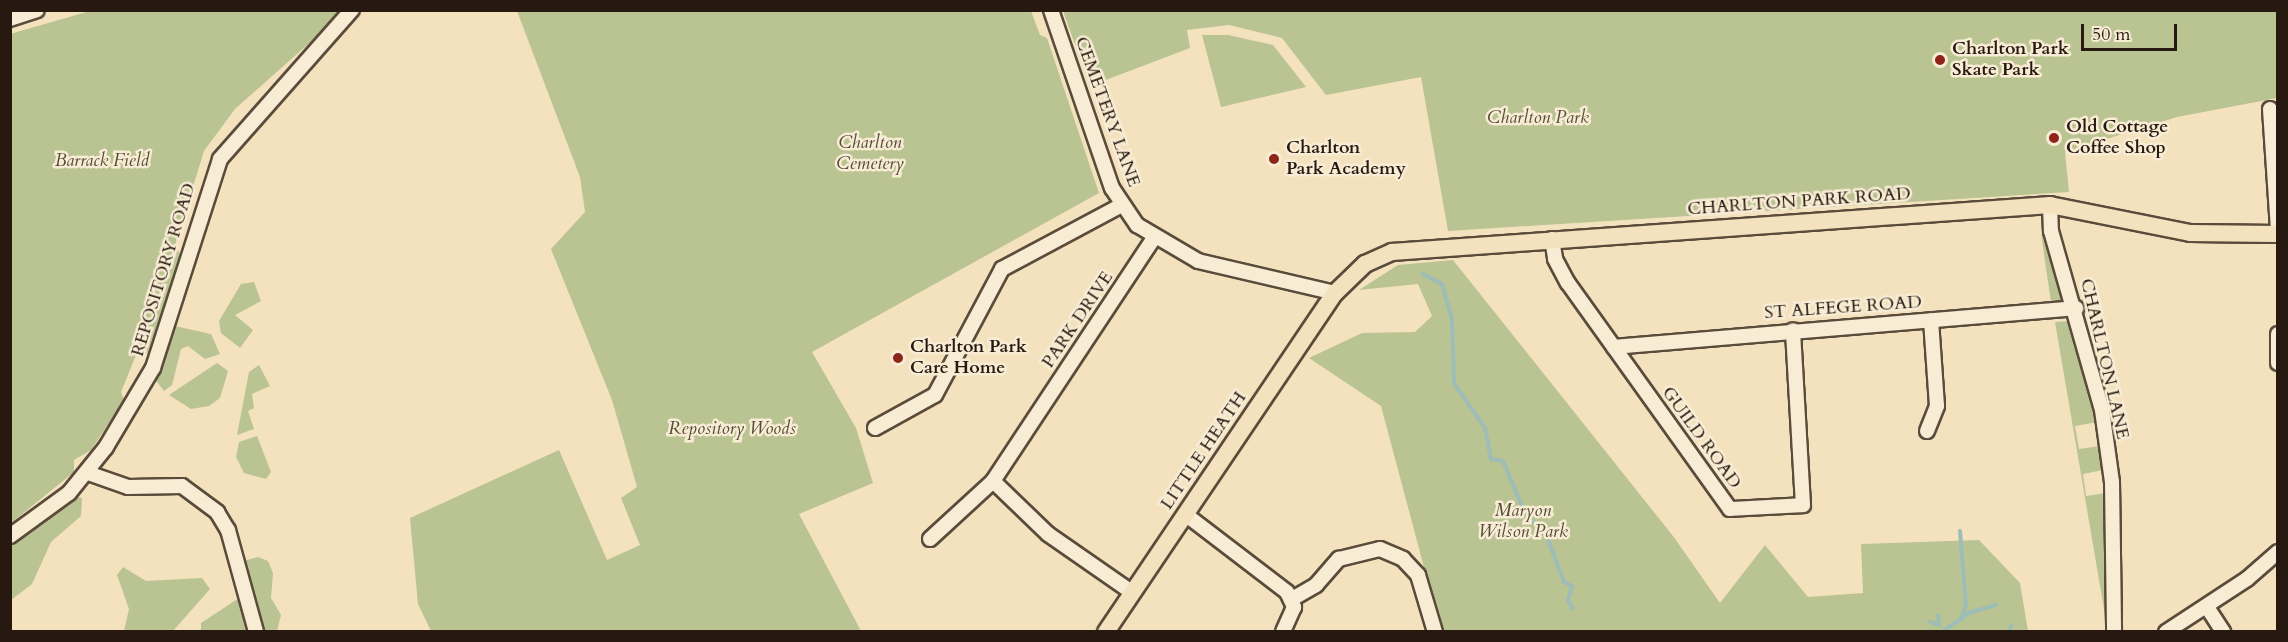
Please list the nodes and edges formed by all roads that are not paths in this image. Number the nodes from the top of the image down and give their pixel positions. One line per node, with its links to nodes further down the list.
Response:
1 (37, 10): 4 (street)
2 (352, 10): 21 (street, REPOSITORY ROAD)
3 (1051, 10): 6 (street, CEMETERY LANE)
4 (10, 19)
5 (2270, 109): 8 (street)
6 (1122, 205): 10 (street, CEMETERY LANE); 19 (street)
7 (2050, 205): 9 (main road, CHARLTON PARK ROAD); 11 (main road, CHARLTON PARK ROAD); 13 (street, CHARLTON LANE)
8 (2277, 229)
9 (2277, 234)
10 (1153, 239): 12 (street, CEMETERY LANE); 22 (street, PARK DRIVE)
11 (1552, 239): 12 (main road, CHARLTON PARK ROAD); 17 (street, GUILD ROAD)
12 (1335, 292): 23 (main road, LITTLE HEATH)
13 (2076, 308): 14 (street, ST ALFEGE ROAD); 34 (street, CHARLTON LANE)
14 (1931, 321): 15 (street, ST ALFEGE ROAD); 20 (street)
15 (1793, 330): 17 (street, ST ALFEGE ROAD); 17 (street, GUILD ROAD)
16 (2277, 334): 18 (street)
17 (1614, 347)
18 (2277, 363)
19 (875, 428)
20 (1927, 431)
21 (88, 473): 24 (street, REPOSITORY ROAD); 30 (street)
22 (993, 481): 25 (street, PARK DRIVE); 27 (street)
23 (1185, 514): 27 (main road, LITTLE HEATH); 28 (street)
24 (10, 536)
25 (930, 539)
26 (2277, 552): 29 (street)
27 (1133, 593): 31 (main road, LITTLE HEATH)
28 (1292, 599): 32 (street); 33 (street)
29 (2207, 607): 35 (street); 36 (street)
30 (256, 632)
31 (1106, 632)
32 (1283, 632)
33 (1435, 632)
34 (2114, 632)
35 (2166, 632)
36 (2223, 632)

